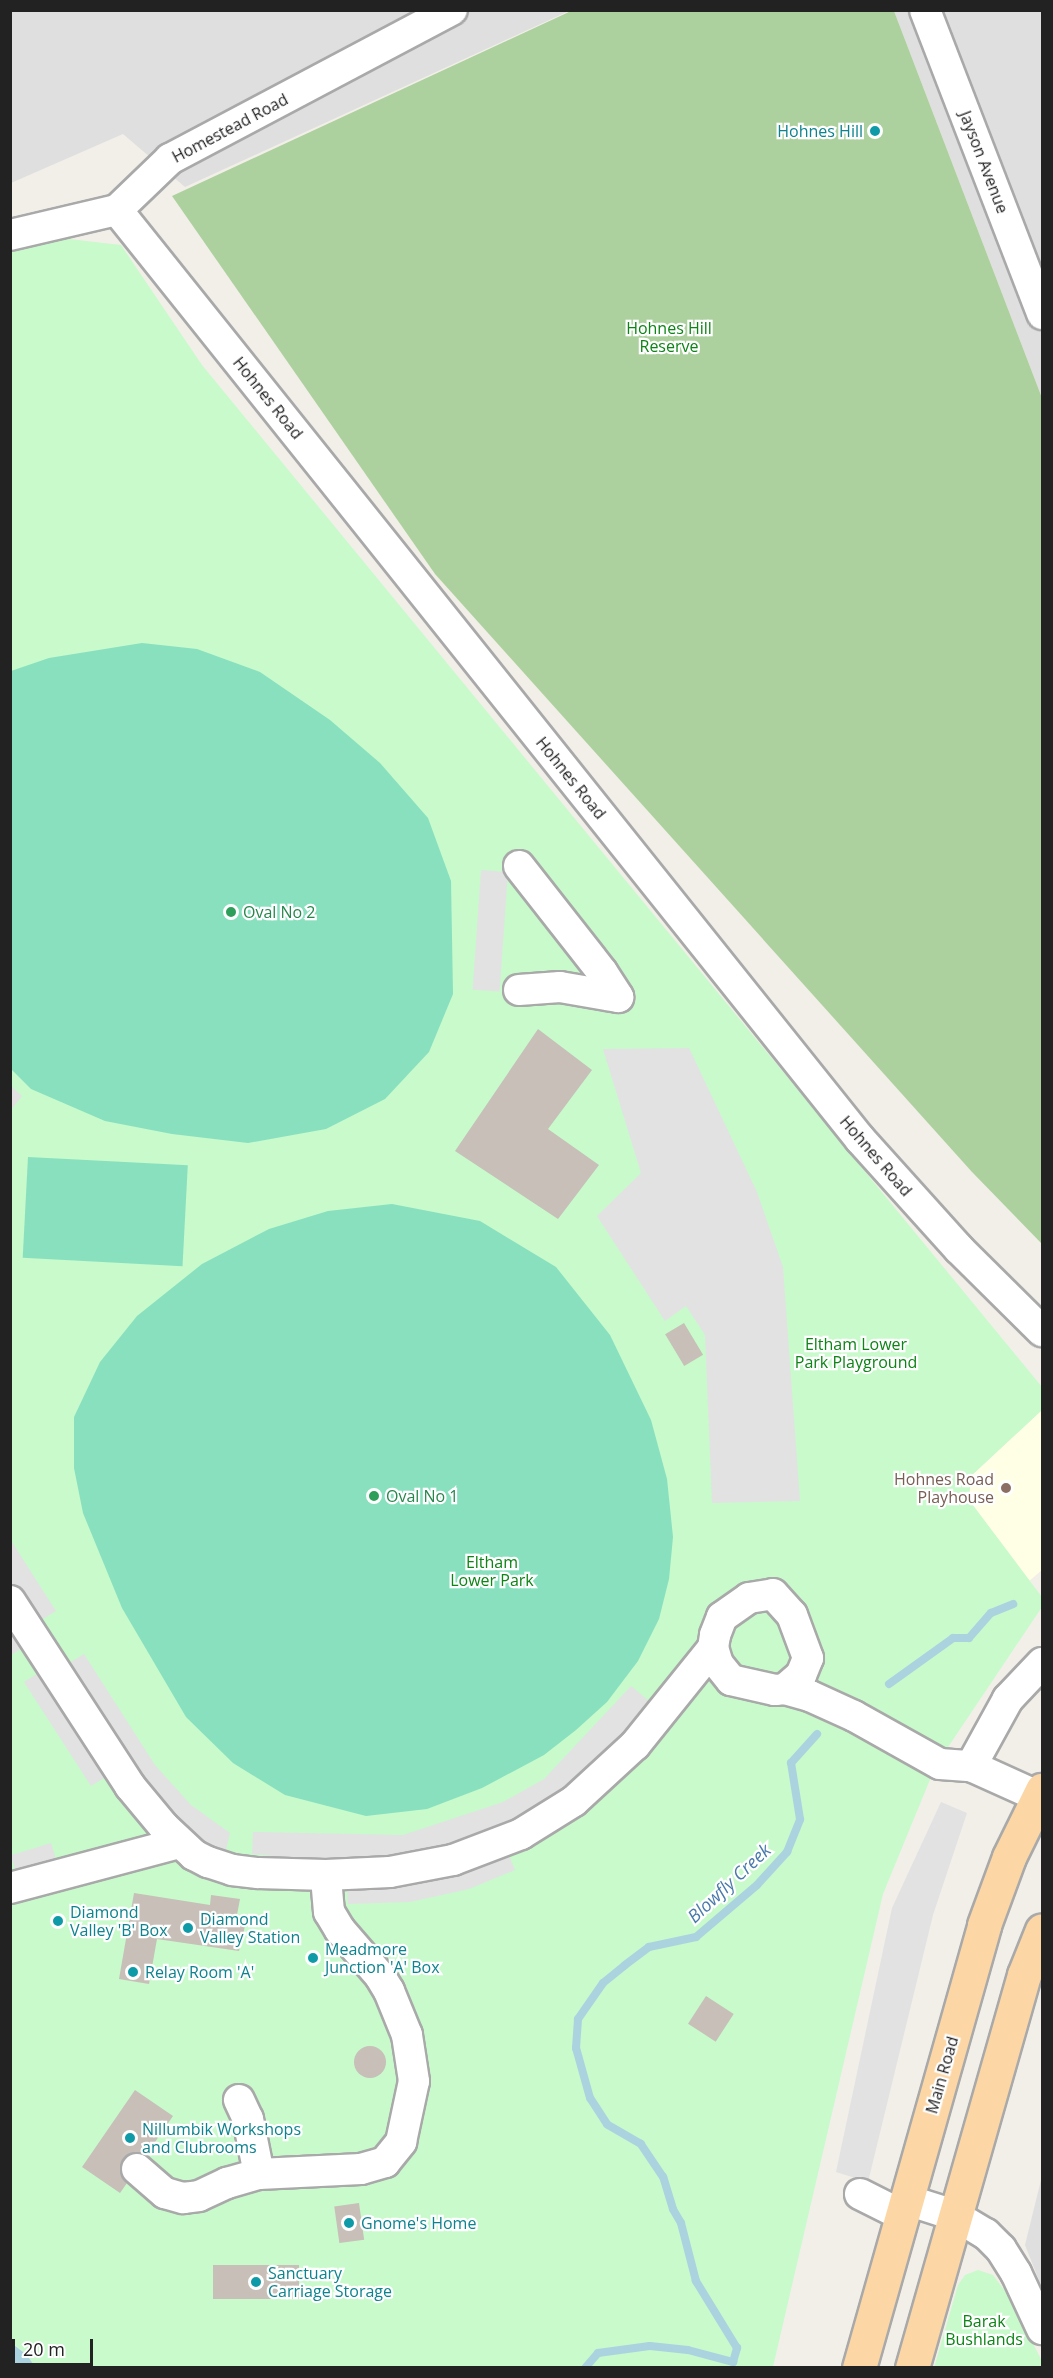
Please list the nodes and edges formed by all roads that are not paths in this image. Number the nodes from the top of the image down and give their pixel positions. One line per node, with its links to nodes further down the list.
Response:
1 (452, 10): 3 (street, Homestead Road)
2 (925, 10): 5 (street, Jayson Avenue)
3 (117, 210): 4 (street); 8 (street, Hohnes Road)
4 (10, 235)
5 (1042, 314)
6 (519, 866): 7 (street)
7 (519, 990)
8 (1042, 1331)
9 (10, 1601): 19 (street)
10 (713, 1648): 11 (street); 13 (street); 15 (street)
11 (808, 1658): 14 (street); 16 (street)
12 (1042, 1663): 17 (street)
13 (731, 1680): 14 (street); 15 (street)
14 (785, 1689): 16 (street)
15 (663, 1712): 20 (street)
16 (854, 1716): 17 (street)
17 (971, 1766): 18 (street)
18 (1041, 1795): 27 (main road, Main Road)
19 (179, 1843): 20 (street); 21 (street)
20 (326, 1875): 25 (street)
21 (10, 1888)
22 (1042, 1930): 28 (main road)
23 (238, 2100): 25 (street)
24 (137, 2169): 25 (street)
25 (259, 2174)
26 (860, 2194): 27 (street)
27 (904, 2208): 28 (street); 30 (main road, Main Road)
28 (954, 2216): 29 (street); 31 (main road)
29 (1042, 2329)
30 (859, 2367)
31 (912, 2367)

